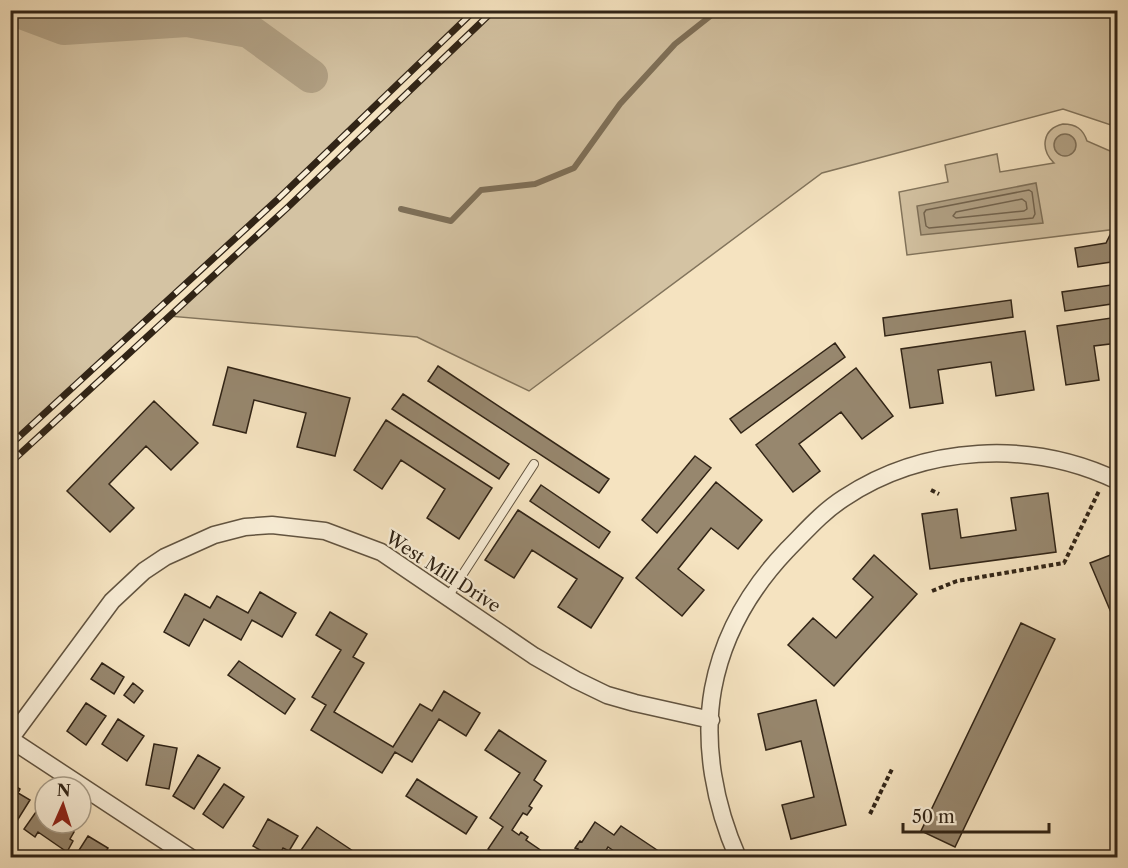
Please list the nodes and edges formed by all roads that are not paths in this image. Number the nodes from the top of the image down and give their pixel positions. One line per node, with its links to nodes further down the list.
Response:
1 (534, 464): 3 (lane)
2 (1109, 484): 4 (street)
3 (448, 597): 4 (street, West Mill Drive); 5 (street, West Mill Drive)
4 (711, 720): 7 (street)
5 (10, 739): 6 (street)
6 (191, 858)
7 (738, 858)

